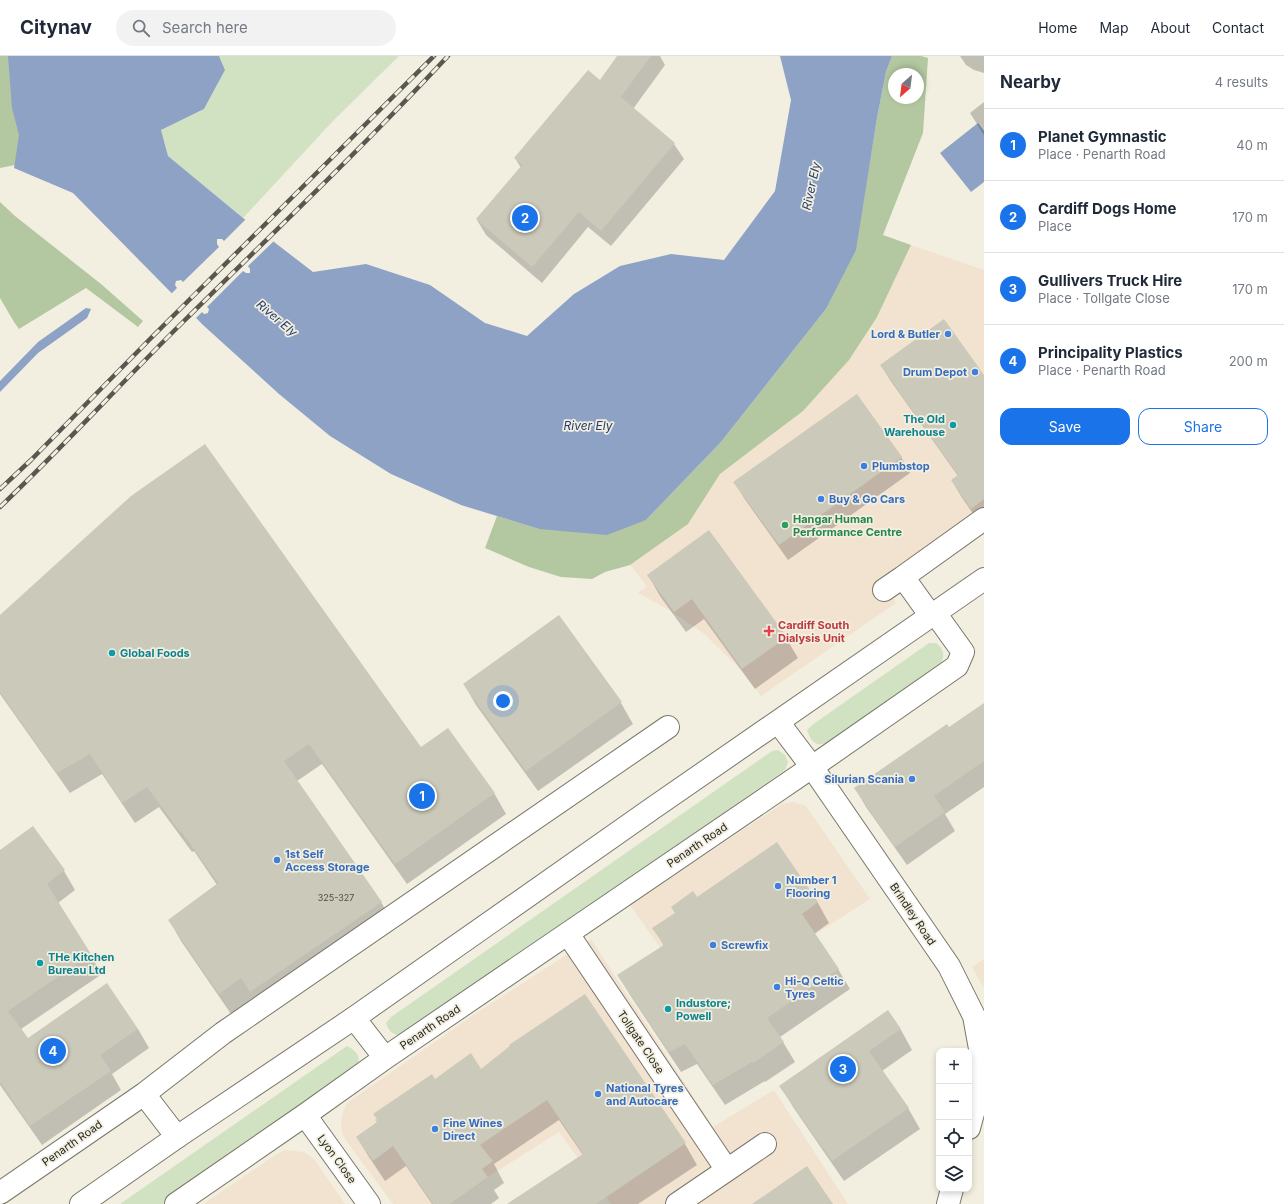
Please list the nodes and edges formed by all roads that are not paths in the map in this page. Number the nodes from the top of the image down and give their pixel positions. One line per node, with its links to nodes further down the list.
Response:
1 (984, 519): 2 (street)
2 (903, 577): 4 (street); 5 (street)
3 (984, 579): 5 (street)
4 (884, 590)
5 (933, 614): 6 (street); 8 (street, Penarth Road)
6 (778, 722): 8 (street, Brindley Road); 10 (street)
7 (668, 727): 12 (street, Penarth Road)
8 (812, 768): 9 (street, Penarth Road); 14 (street, Brindley Road)
9 (568, 934): 11 (street, Penarth Road); 17 (street, Tollgate Close)
10 (354, 1018): 11 (street); 15 (street)
11 (385, 1058): 13 (street, Penarth Road)
12 (144, 1094): 15 (street); 19 (street, Penarth Road)
13 (305, 1115): 21 (street, Penarth Road); 22 (street, Lyon Close)
14 (971, 1120)
15 (177, 1137): 20 (street)
16 (765, 1144): 17 (street)
17 (727, 1170): 23 (street)
18 (951, 1192): 24 (street)
19 (0, 1193)
20 (81, 1204)
21 (176, 1204)
22 (369, 1204)
23 (677, 1204)
24 (948, 1204)

